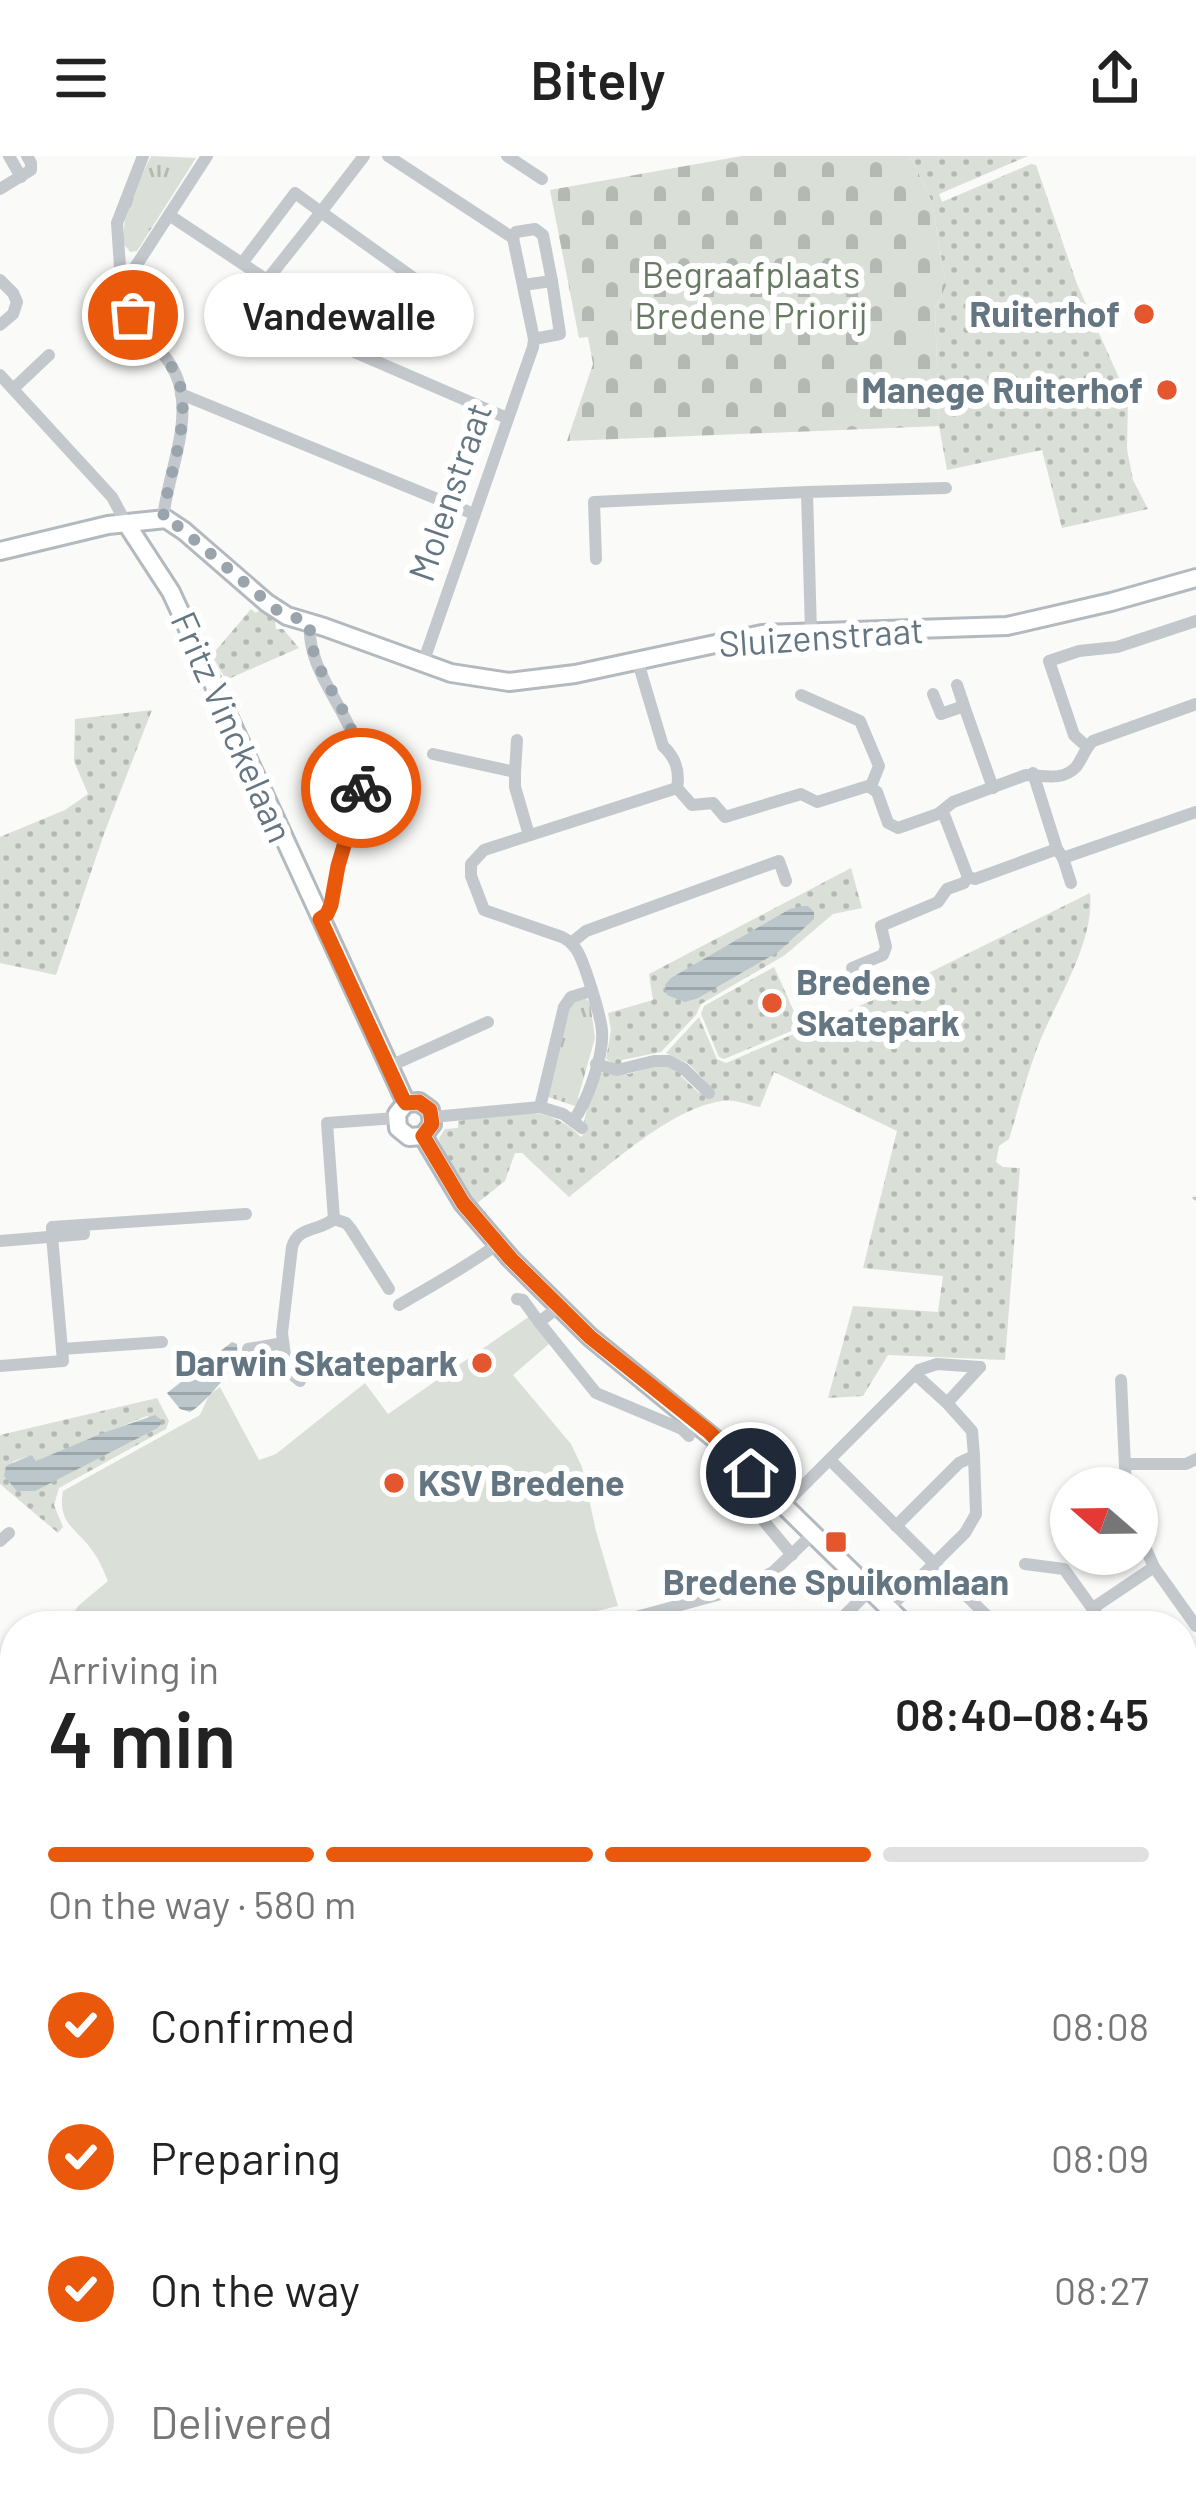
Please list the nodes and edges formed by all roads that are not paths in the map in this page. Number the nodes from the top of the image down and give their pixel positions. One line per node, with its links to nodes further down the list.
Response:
1 (27, 156): 8 (street)
2 (143, 156): 19 (street)
3 (206, 156): 12 (street)
4 (364, 156): 11 (street)
5 (388, 156): 13 (street, Molenstraat)
6 (507, 156): 9 (street)
7 (7, 163): 8 (street)
8 (21, 177): 10 (street)
9 (542, 179)
10 (0, 189)
11 (321, 212): 14 (street); 16 (street); 21 (street)
12 (169, 214): 14 (street); 19 (street)
13 (513, 238): 17 (street, Molenstraat); 18 (street)
14 (243, 262): 16 (street)
15 (0, 280): 20 (street)
16 (267, 280): 27 (street)
17 (552, 281): 18 (street); 22 (street, Molenstraat)
18 (523, 286): 22 (street)
19 (130, 298): 26 (street)
20 (0, 325)
21 (443, 329)
22 (534, 339): 27 (street, Molenstraat)
23 (49, 355): 25 (street)
24 (0, 375): 25 (street)
25 (13, 388): 32 (street)
26 (181, 394): 30 (street); 31 (street)
27 (507, 418): 30 (street, Molenstraat)
28 (946, 488): 29 (street)
29 (807, 492): 34 (street); 38 (street)
30 (474, 514): 40 (street, Molenstraat)
31 (163, 519): 32 (street); 37 (street, Sluizenstraat)
32 (127, 523): 33 (street); 61 (street, Fritz Vinckelaan)
33 (0, 551)
34 (596, 559)
35 (1194, 585): 38 (street, Sluizenstraat)
36 (1196, 621): 47 (street)
37 (310, 623): 40 (street, Sluizenstraat); 61 (street)
38 (812, 632): 39 (street, Sluizenstraat)
39 (637, 659): 40 (street, Sluizenstraat); 52 (street)
40 (423, 663)
41 (957, 685): 45 (street)
42 (933, 694): 45 (street)
43 (801, 695): 51 (street)
44 (1196, 704): 47 (street)
45 (964, 706): 53 (street)
46 (517, 740): 49 (street)
47 (1086, 746): 50 (street)
48 (433, 754): 49 (street)
49 (515, 772): 56 (street)
50 (1033, 773): 53 (street); 57 (street)
51 (871, 786): 52 (street); 54 (street)
52 (677, 788): 56 (street)
53 (993, 788): 54 (street)
54 (943, 812): 58 (street)
55 (1196, 812): 57 (street)
56 (530, 835): 62 (street)
57 (1060, 854): 58 (street); 60 (street)
58 (968, 878): 63 (street)
59 (786, 881): 62 (street)
60 (1071, 883)
61 (320, 919): 67 (street, Fritz Vinckelaan)
62 (572, 944): 64 (street)
63 (852, 968)
64 (591, 991): 66 (street); 69 (street)
65 (488, 1022): 67 (street)
66 (596, 1064): 68 (street); 69 (street)
67 (388, 1066): 70 (street, Fritz Vinckelaan)
68 (709, 1094)
69 (540, 1107): 71 (street)
70 (401, 1111): 71 (street); 72 (street); 74 (street)
71 (433, 1117): 72 (street)
72 (423, 1136): 77 (street)
73 (246, 1214): 75 (street)
74 (334, 1219): 78 (street); 84 (street)
75 (52, 1236): 76 (street); 85 (street)
76 (0, 1240)
77 (498, 1244): 80 (street); 81 (street)
78 (389, 1289)
79 (517, 1299): 82 (street)
80 (399, 1305)
81 (559, 1307): 82 (street); 92 (street)
82 (539, 1322): 92 (street)
83 (162, 1342): 85 (street)
84 (284, 1343): 86 (street); 90 (street)
85 (62, 1348): 87 (street)
86 (248, 1349)
87 (0, 1366)
88 (915, 1374): 91 (street); 91 (street); 94 (street)
89 (1121, 1380): 96 (street)
90 (300, 1381)
91 (947, 1403): 93 (street)
92 (688, 1428): 99 (street)
93 (974, 1456): 100 (street); 103 (street)
94 (830, 1460): 99 (street); 100 (street)
95 (1196, 1460): 96 (street)
96 (1125, 1464): 97 (street)
97 (1125, 1467)
98 (740, 1486): 102 (street)
99 (785, 1504): 101 (street)
100 (896, 1526): 103 (street)
101 (814, 1532): 102 (street); 107 (street)
102 (792, 1555): 110 (street)
103 (934, 1564): 108 (street); 114 (street)
104 (1025, 1564): 109 (street)
105 (1158, 1573): 116 (street)
106 (1142, 1575): 109 (street)
107 (871, 1589): 108 (street); 112 (street)
108 (890, 1608): 113 (street)
109 (1093, 1608): 115 (street)
110 (675, 1609): 111 (street)
111 (667, 1611)
112 (849, 1611)
113 (893, 1611)
114 (982, 1611)
115 (1095, 1611)
116 (1185, 1611)

